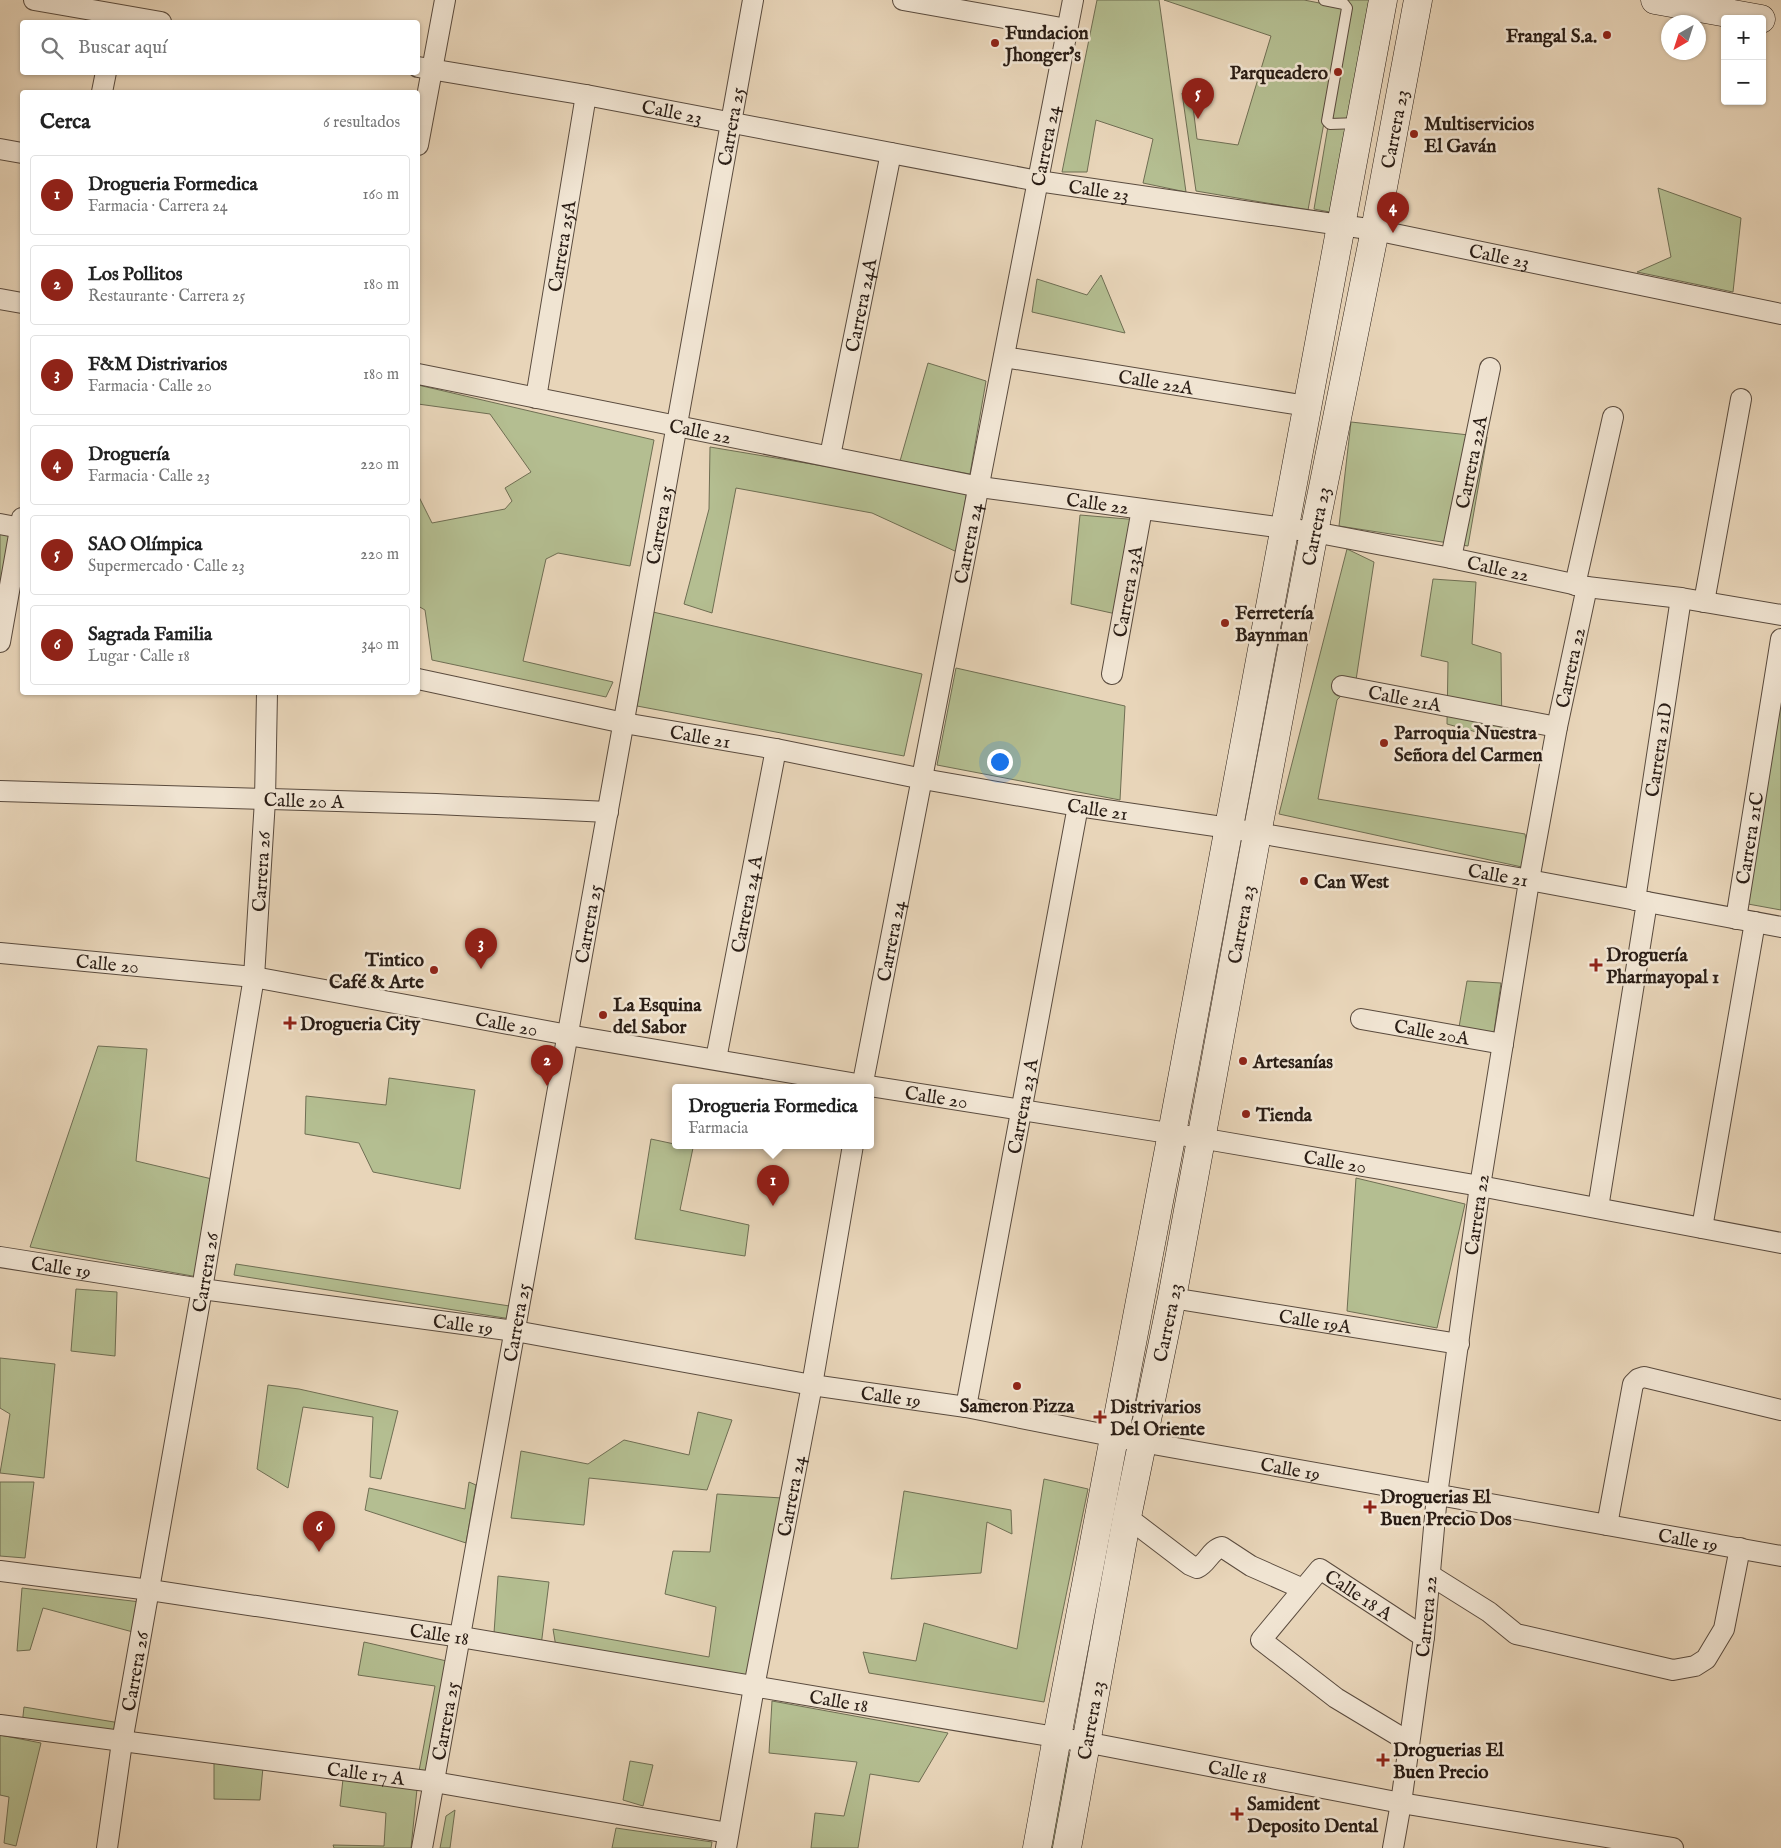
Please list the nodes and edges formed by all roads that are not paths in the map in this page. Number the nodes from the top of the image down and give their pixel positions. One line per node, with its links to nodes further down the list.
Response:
1 (34, 0): 10 (street)
2 (445, 0): 16 (street)
3 (753, 0): 21 (street, Carrera 25)
4 (903, 0): 15 (street)
5 (1073, 0): 15 (street, Carrera 24)
6 (1324, 0): 22 (lane)
7 (1383, 0): 22 (street, Carrera 23)
8 (1418, 0): 28 (street, Carrera 23)
9 (1655, 0): 11 (street)
10 (118, 12): 12 (street)
11 (1739, 15)
12 (152, 20)
13 (1766, 20): 14 (street)
14 (1781, 22)
15 (1067, 29): 26 (street, Carrera 24)
16 (425, 68): 19 (street, Calle 23); 20 (street)
17 (105, 75): 18 (street)
18 (102, 90)
19 (586, 95): 21 (street, Calle 23); 35 (street, Carrera 25A)
20 (420, 123)
21 (731, 123): 25 (street, Calle 23); 39 (street, Carrera 25)
22 (1360, 123): 27 (street, Carrera 23)
23 (0, 149): 24 (street)
24 (20, 153)
25 (891, 153): 26 (street, Calle 23); 40 (street, Carrera 24A)
26 (1038, 181): 27 (street, Calle 23); 32 (street, Carrera 24)
27 (1341, 225): 28 (street, Calle 23); 37 (street, Carrera 23)
28 (1375, 230): 31 (street, Calle 23); 46 (street, Carrera 23)
29 (0, 299): 30 (street)
30 (20, 303)
31 (1781, 314)
32 (1004, 357): 37 (street, Calle 22A); 41 (street, Carrera 24)
33 (1490, 368): 48 (street, Carrera 22A)
34 (420, 374): 35 (street, Calle 22)
35 (536, 398): 39 (street, Calle 22)
36 (1742, 400): 52 (street)
37 (1307, 406): 45 (street, Carrera 23)
38 (1613, 417): 49 (street, Carrera 22)
39 (677, 426): 40 (street, Calle 22); 60 (street, Carrera 25)
40 (830, 456): 41 (street, Calle 22)
41 (980, 487): 42 (street, Calle 22); 63 (street, Carrera 24)
42 (1142, 509): 45 (street, Calle 22); 56 (street, Carrera 23A)
43 (20, 523): 44 (street)
44 (0, 524)
45 (1284, 528): 46 (street, Calle 22); 68 (street, Carrera 23)
46 (1314, 532): 48 (street, Calle 22); 69 (street, Carrera 23)
47 (20, 536): 51 (street)
48 (1451, 558): 49 (street, Calle 22)
49 (1581, 586): 50 (street, Calle 22); 61 (street, Carrera 22)
50 (1681, 598): 52 (street, Calle 22); 71 (street, Carrera 21D)
51 (10, 602): 55 (street)
52 (1704, 602): 53 (street, Calle 22)
53 (1781, 615)
54 (1781, 639): 72 (street, Carrera 21C)
55 (0, 642)
56 (1112, 674)
57 (420, 679): 60 (street, Calle 21)
58 (1342, 686): 61 (street, Calle 21A)
59 (266, 695): 65 (street, Carrera 26)
60 (624, 723): 62 (street, Calle 21); 67 (street, Carrera 25)
61 (1557, 727): 70 (street, Carrera 22)
62 (776, 750): 63 (street, Calle 21); 79 (street, Carrera 24 A)
63 (923, 780): 66 (street, Calle 21); 81 (street, Carrera 24)
64 (0, 791): 65 (street, Calle 20 A)
65 (265, 800): 67 (street, Calle 20 A); 75 (street, Carrera 26)
66 (1078, 806): 68 (street, Calle 21); 83 (street, Carrera 23 A)
67 (608, 812): 77 (street, Carrera 25)
68 (1229, 828): 69 (street, Calle 21); 84 (street, Carrera 23)
69 (1256, 834): 70 (street, Calle 21); 85 (street, Carrera 23)
70 (1529, 880): 71 (street, Calle 21); 78 (street, Carrera 22)
71 (1641, 901): 72 (street, Calle 21); 88 (street, Carrera 21D)
72 (1746, 920): 73 (street, Calle 21); 89 (street, Carrera 21C)
73 (1781, 927)
74 (0, 953): 75 (street, Calle 20)
75 (254, 977): 77 (street, Calle 20); 92 (street, Carrera 26)
76 (1361, 1019): 78 (street, Calle 20A)
77 (568, 1035): 79 (street, Calle 20); 94 (street, Carrera 25)
78 (1503, 1044): 87 (street, Carrera 22)
79 (716, 1059): 80 (street, Calle 20)
80 (851, 1084)
81 (862, 1084)
82 (874, 1088): 83 (street, Calle 20)
83 (1022, 1110): 84 (street, Calle 20); 97 (street, Carrera 23 A)
84 (1172, 1133): 85 (street, Calle 20); 99 (street, Carrera 23)
85 (1200, 1138): 87 (street, Calle 20); 93 (street, Carrera 23)
86 (851, 1149): 96 (street, Carrera 24)
87 (1480, 1186): 88 (street, Calle 20); 95 (street, Carrera 22)
88 (1598, 1208): 89 (street, Calle 20)
89 (1702, 1228): 90 (street, Calle 20)
90 (1781, 1243)
91 (0, 1257): 92 (street, Calle 19)
92 (202, 1289): 94 (street, Calle 19); 109 (street, Carrera 26)
93 (1172, 1298): 95 (street, Calle 19A); 100 (street, Carrera 23)
94 (515, 1331): 96 (street, Calle 19); 110 (street, Carrera 25)
95 (1460, 1344): 101 (street, Carrera 22)
96 (812, 1385): 97 (street, Calle 19); 112 (street, Carrera 24)
97 (966, 1407): 99 (street, Calle 19)
98 (1781, 1410): 103 (street)
99 (1113, 1437): 100 (street, Calle 19); 114 (street, Carrera 23)
100 (1142, 1442): 101 (street, Calle 19); 102 (street, Carrera 23)
101 (1437, 1495): 103 (street, Calle 19); 107 (street, Carrera 22)
102 (1127, 1517): 108 (street); 116 (street, Carrera 23)
103 (1607, 1525): 104 (street, Calle 19)
104 (1740, 1548): 105 (street, Calle 19); 107 (street)
105 (1780, 1552)
106 (0, 1571): 109 (street, Calle 18)
107 (1430, 1575): 111 (street, Carrera 22)
108 (1303, 1589): 111 (street, Calle 18 A); 117 (street, Calle 18 A)
109 (150, 1590): 110 (street, Calle 18); 115 (street, Carrera 26)
110 (461, 1637): 112 (street, Calle 18); 118 (street, Carrera 25)
111 (1424, 1637): 117 (street, Carrera 22)
112 (754, 1687): 114 (street, Calle 18); 120 (street, Carrera 24)
113 (0, 1725): 115 (street, Calle 17 A)
114 (1056, 1737): 116 (street, Calle 18); 123 (street, Carrera 23)
115 (122, 1742): 118 (street, Calle 17 A); 121 (street, Carrera 26)
116 (1085, 1742): 119 (street, Calle 18); 124 (street, Carrera 23)
117 (1410, 1742): 119 (street, Carrera 22)
118 (434, 1782): 120 (street, Calle 17 A); 122 (street, Carrera 25)
119 (1401, 1803): 125 (street, Carrera 22); 126 (street, Calle 18)
120 (727, 1840)
121 (106, 1848)
122 (422, 1848)
123 (1038, 1848)
124 (1067, 1848)
125 (1393, 1848)
126 (1673, 1848)

